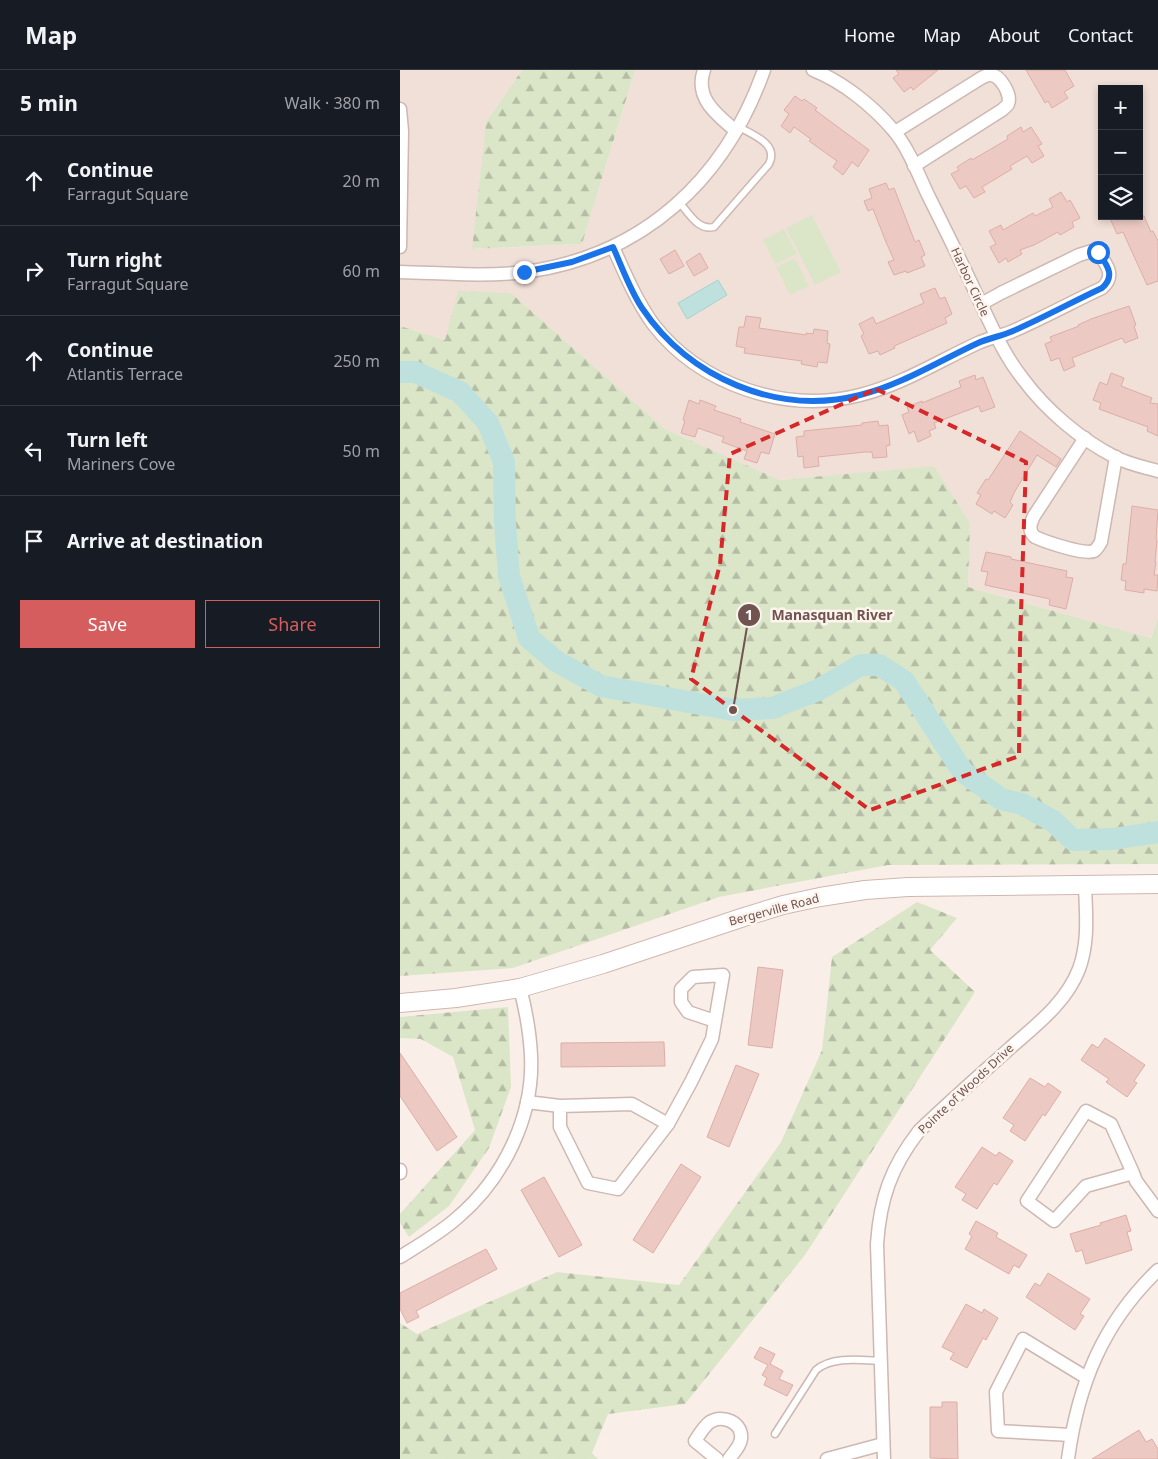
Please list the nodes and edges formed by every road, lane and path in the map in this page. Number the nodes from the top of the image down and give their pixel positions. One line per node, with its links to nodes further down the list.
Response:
1 (704, 70): 5 (street)
2 (764, 70): 5 (street)
3 (813, 70): 6 (street, Harbor Circle)
4 (400, 109): 9 (street)
5 (737, 129): 8 (street); 8 (lane)
6 (895, 132): 7 (street, Harbor Circle); 7 (street)
7 (914, 166): 12 (street, Harbor Circle)
8 (679, 202): 10 (street)
9 (400, 247)
10 (613, 247): 11 (street); 13 (street)
11 (400, 272)
12 (981, 304): 13 (street, Harbor Circle); 13 (street)
13 (995, 336): 14 (street, Harbor Circle)
14 (1085, 438): 15 (street, Harbor Circle); 15 (street)
15 (1116, 458): 16 (street, Harbor Circle)
16 (1158, 471)
17 (1158, 884): 18 (street, Bergerville Road)
18 (1085, 886): 19 (street, Bergerville Road); 29 (street, Pointe of Woods Drive)
19 (520, 988): 20 (street, Bergerville Road); 22 (street)
20 (400, 1003)
21 (715, 1022): 24 (street)
22 (527, 1102): 23 (street); 27 (street)
23 (560, 1106): 24 (street); 24 (street)
24 (668, 1124)
25 (1133, 1173): 25 (street); 26 (street)
26 (1158, 1211)
27 (400, 1256)
28 (1158, 1270): 30 (street)
29 (880, 1361): 31 (lane); 33 (street, Pointe of Woods Drive)
30 (1087, 1378): 32 (street); 32 (street)
31 (775, 1434)
32 (1071, 1435): 38 (street)
33 (883, 1444): 36 (street); 37 (street, Pointe of Woods Drive)
34 (717, 1459): 35 (street)
35 (729, 1459)
36 (827, 1459)
37 (884, 1459)
38 (1068, 1459)

